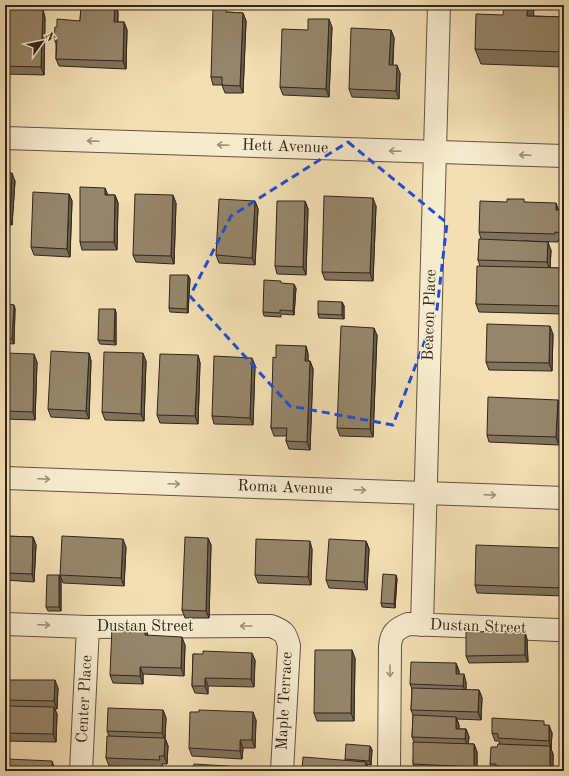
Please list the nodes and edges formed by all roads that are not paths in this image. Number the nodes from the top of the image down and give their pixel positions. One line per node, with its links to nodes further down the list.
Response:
1 (439, 5): 3 (street, Beacon Place)
2 (5, 138): 3 (street, Hett Avenue, one-way to 2)
3 (435, 152): 4 (street, Hett Avenue, one-way to 3); 6 (street, Beacon Place)
4 (564, 156)
5 (5, 478): 6 (street, Roma Avenue, one-way to 6)
6 (425, 492): 7 (street, Roma Avenue, one-way to 7); 9 (street, Beacon Place)
7 (564, 498)
8 (5, 624): 10 (street, Dustan Street, one-way to 10)
9 (422, 625): 11 (street, Dustan Street); 15 (street, Dustan Street, one-way to 15)
10 (88, 627): 12 (street, Dustan Street, one-way to 10); 13 (street, Center Place)
11 (564, 631)
12 (284, 632): 14 (street, Maple Terrace)
13 (81, 771)
14 (282, 771)
15 (390, 771)

